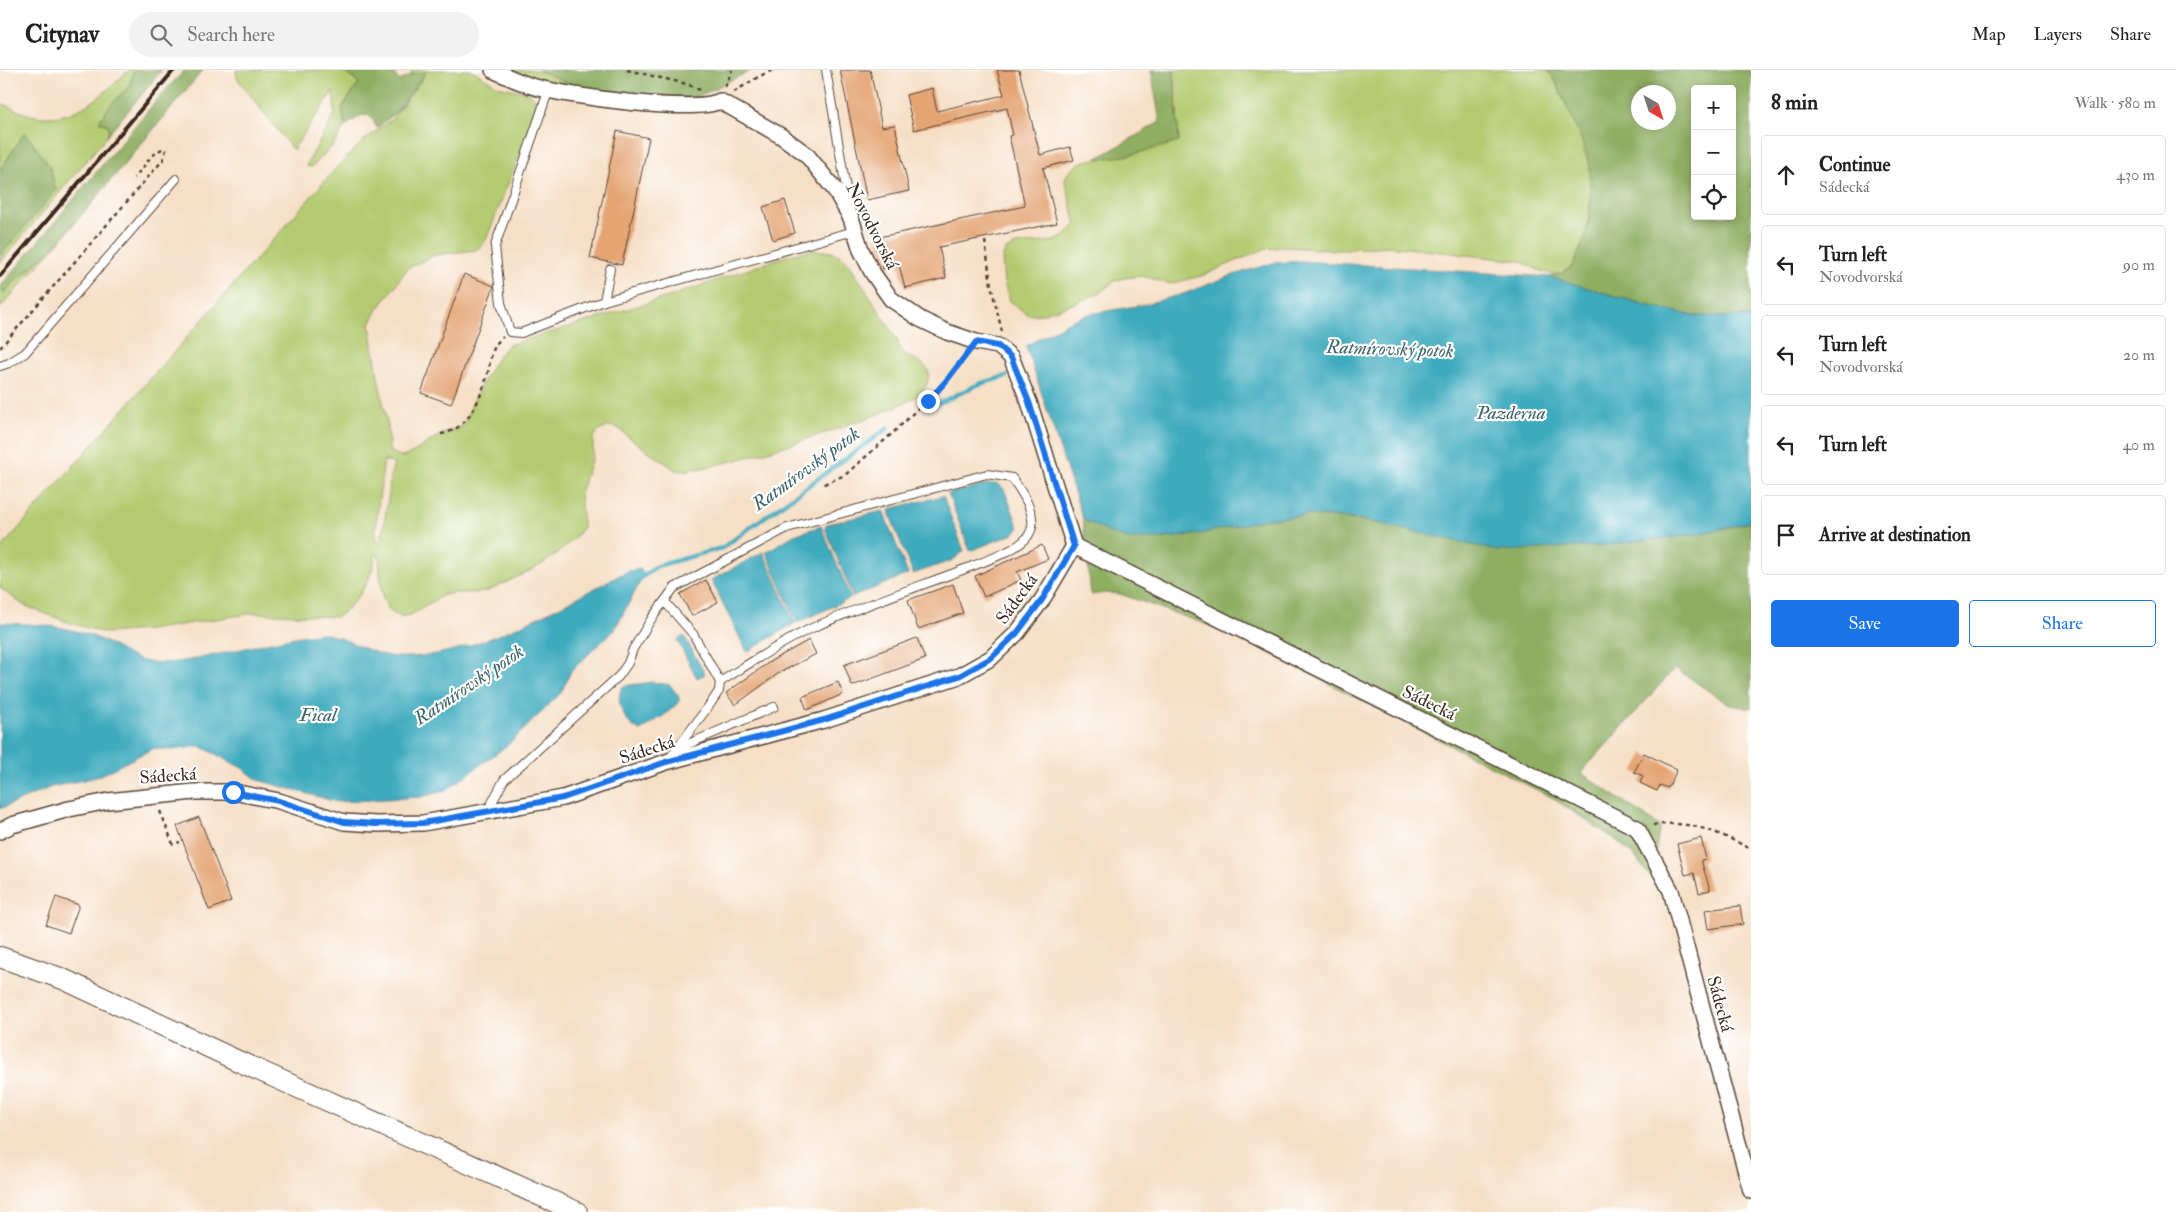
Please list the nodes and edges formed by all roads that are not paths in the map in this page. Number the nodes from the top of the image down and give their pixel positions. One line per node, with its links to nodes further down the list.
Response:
1 (493, 70): 3 (street)
2 (826, 70): 5 (lane)
3 (549, 90): 5 (street, Novodvorská); 7 (lane)
4 (176, 178): 8 (lane)
5 (852, 225): 7 (lane); 9 (street, Novodvorská)
6 (610, 269): 7 (lane)
7 (604, 301)
8 (0, 366)
9 (1074, 546): 14 (street, Sádecká); 18 (street, Sádecká)
10 (665, 602): 11 (lane); 11 (lane); 15 (lane)
11 (720, 682): 13 (lane)
12 (774, 707): 13 (lane)
13 (677, 749): 14 (lane)
14 (666, 762): 15 (street, Sádecká)
15 (486, 812): 16 (street, Sádecká)
16 (0, 830)
17 (0, 957): 19 (main road)
18 (1751, 1192)
19 (577, 1212)

